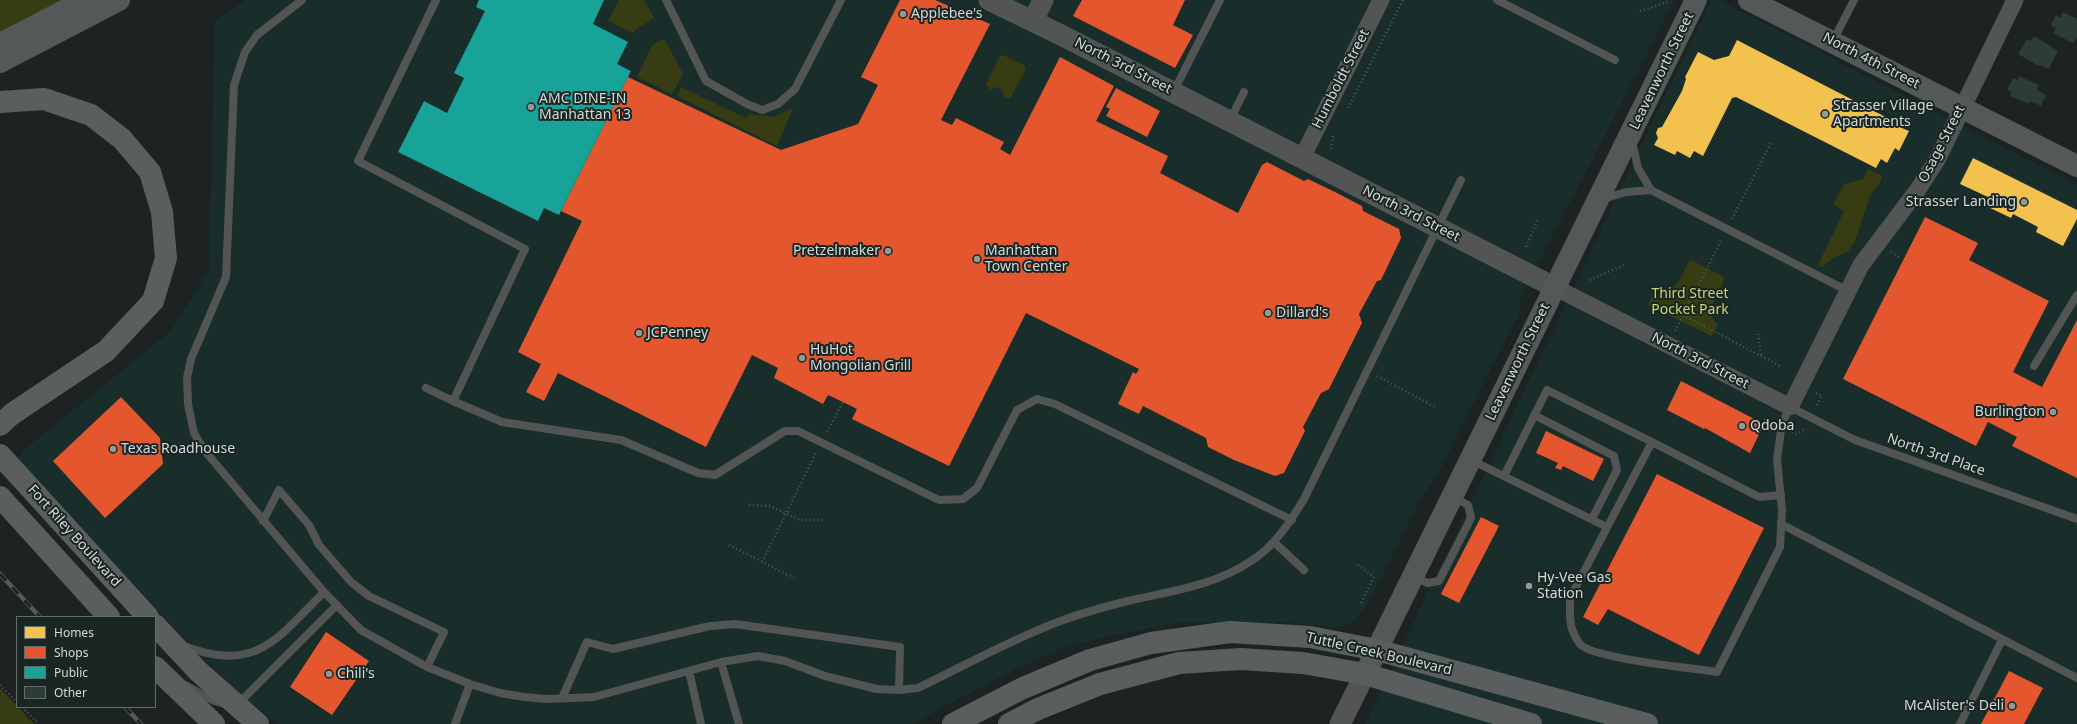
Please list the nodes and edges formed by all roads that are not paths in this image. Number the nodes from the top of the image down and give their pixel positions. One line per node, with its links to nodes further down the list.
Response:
1 (85, 0): 18 (main road)
2 (119, 0): 20 (main road)
3 (302, 0): 52 (lane)
4 (436, 0): 39 (lane)
5 (666, 0): 6 (lane)
6 (841, 0)
7 (989, 0): 16 (street, North 3rd Street)
8 (1043, 0): 16 (street)
9 (1220, 0): 21 (lane)
10 (1381, 0): 27 (street, Humboldt Street)
11 (1497, 0): 19 (lane)
12 (1696, 0): 26 (main road, Leavenworth Street)
13 (1749, 0): 17 (main road, North 4th Street)
14 (1854, 0): 17 (lane)
15 (2015, 0): 24 (street, Osage Street)
16 (1033, 21): 21 (street, North 3rd Street)
17 (1833, 42): 24 (main road, North 4th Street)
18 (0, 45)
19 (1615, 60)
20 (0, 62)
21 (1173, 92): 25 (street, North 3rd Street)
22 (1244, 92): 25 (lane)
23 (0, 102): 42 (highway)
24 (1962, 106): 28 (main road, North 4th Street); 34 (street, Osage Street)
25 (1229, 121): 27 (street, North 3rd Street)
26 (1630, 135): 30 (lane); 31 (main road, Leavenworth Street)
27 (1302, 158): 32 (street, North 3rd Street)
28 (2077, 166)
29 (1461, 180): 32 (lane)
30 (1651, 190): 31 (lane); 34 (lane)
31 (1599, 200): 33 (main road, Leavenworth Street)
32 (1437, 227): 33 (street, North 3rd Street); 51 (lane)
33 (1556, 288): 40 (street, North 3rd Street); 45 (main road, Leavenworth Street)
34 (1848, 291): 40 (street, Osage Street)
35 (2077, 295): 36 (lane)
36 (2074, 306): 37 (lane)
37 (2034, 366)
38 (426, 388): 39 (lane)
39 (453, 401): 51 (lane)
40 (1790, 407): 47 (lane); 50 (lane, North 3rd Place)
41 (1534, 415): 43 (lane); 46 (lane); 49 (lane)
42 (0, 425)
43 (1652, 442): 47 (lane); 54 (lane)
44 (0, 455): 60 (highway, Fort Riley Boulevard)
45 (1470, 460): 46 (lane); 64 (main road, Leavenworth Street)
46 (1504, 476): 49 (lane)
47 (1781, 495): 53 (lane)
48 (0, 497): 59 (highway, Fort Riley Boulevard)
49 (1592, 519): 54 (lane)
50 (2077, 519)
51 (1292, 520): 55 (lane)
52 (263, 521): 57 (lane); 67 (lane)
53 (1781, 524): 54 (lane); 62 (lane)
54 (1607, 527)
55 (1274, 542): 56 (lane); 73 (lane)
56 (1304, 570)
57 (324, 592): 58 (lane); 63 (lane)
58 (337, 605): 67 (lane); 75 (lane)
59 (108, 616)
60 (147, 616)
61 (156, 626): 63 (highway)
62 (2002, 640): 71 (lane); 86 (lane)
63 (170, 641): 75 (highway)
64 (1377, 650): 70 (main road, Leavenworth Street); 81 (highway, Tuttle Creek Boulevard); 85 (highway, Tuttle Creek Boulevard)
65 (721, 662): 69 (lane); 73 (lane); 80 (lane)
66 (156, 664): 75 (lane)
67 (427, 667): 72 (lane)
68 (156, 668): 76 (highway)
69 (689, 671): 74 (lane); 79 (lane)
70 (1365, 674): 82 (highway, Tuttle Creek Boulevard); 83 (street, Leavenworth Street); 84 (highway, Tuttle Creek Boulevard)
71 (2077, 678)
72 (470, 684): 74 (lane); 78 (lane)
73 (899, 690): 74 (lane)
74 (562, 698)
75 (236, 706): 77 (highway)
76 (214, 724)
77 (258, 724)
78 (455, 724)
79 (701, 724)
80 (739, 724)
81 (953, 724)
82 (1009, 724)
83 (1340, 724)
84 (1531, 724)
85 (1647, 724)
86 (1960, 724)

